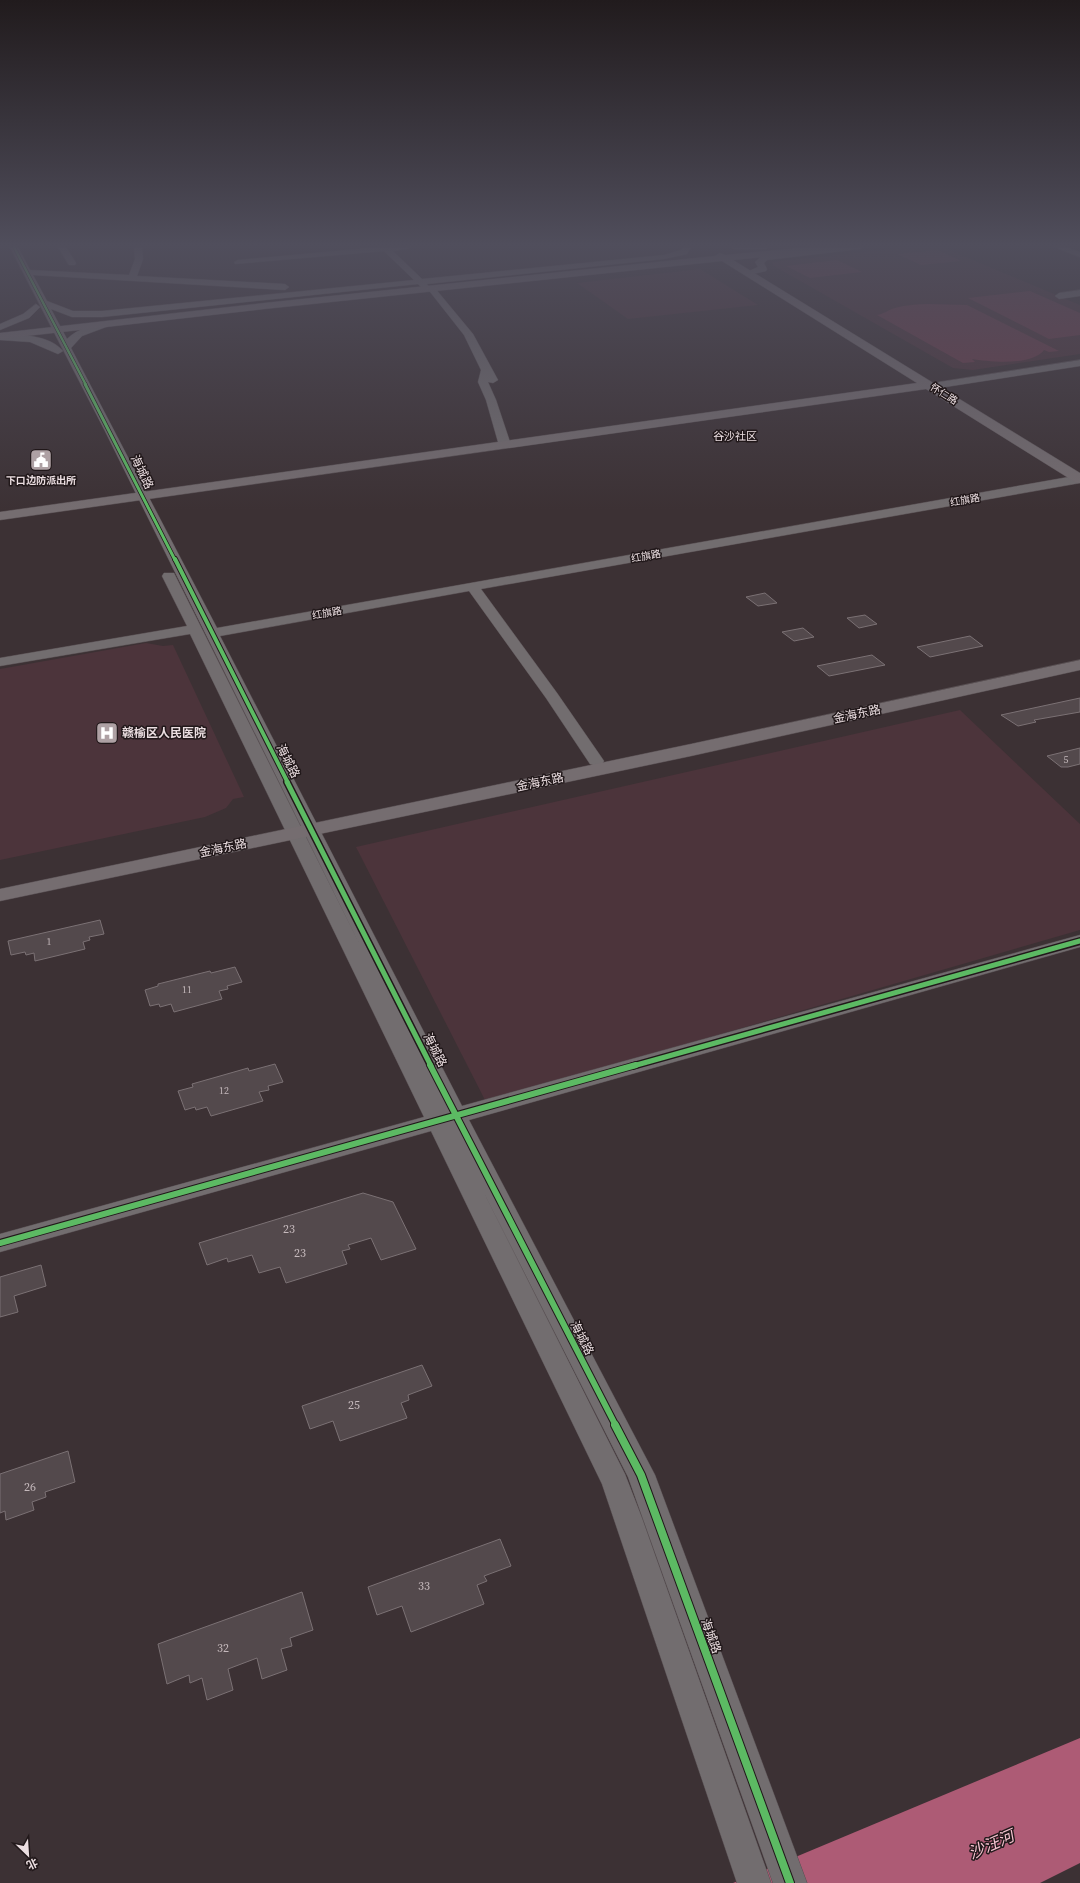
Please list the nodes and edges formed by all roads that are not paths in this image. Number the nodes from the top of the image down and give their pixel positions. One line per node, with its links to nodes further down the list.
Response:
1 (16, 335): 7 (street)
2 (52, 335): 15 (street, 海城路)
3 (66, 335): 4 (street)
4 (77, 335)
5 (468, 335): 9 (street)
6 (852, 335): 11 (main road, 怀仁路)
7 (0, 340)
8 (1080, 363): 11 (street)
9 (486, 370): 10 (street); 12 (street)
10 (493, 380)
11 (931, 384): 12 (main road); 13 (main road, 怀仁路); 14 (main road, 怀仁路); 15 (main road)
12 (504, 442): 15 (main road)
13 (1080, 471)
14 (1080, 479): 18 (street, 红旗路)
15 (136, 495): 16 (main road); 17 (main road); 19 (street, 海城路)
16 (0, 512)
17 (0, 516)
18 (473, 587): 19 (street, 红旗路); 23 (street)
19 (203, 631): 21 (street, 红旗路); 24 (street, 海城路)
20 (1080, 658): 23 (main road, 金海东路)
21 (0, 662)
22 (1080, 666): 24 (main road, 金海东路)
23 (596, 761): 24 (main road, 金海东路)
24 (301, 827): 25 (main road, 金海东路); 26 (main road, 金海东路); 28 (street, 海城路)
25 (0, 885)
26 (0, 895)
27 (1080, 941): 28 (street)
28 (447, 1119): 29 (street); 30 (street, 海城路); 31 (street, 海城路)
29 (0, 1243)
30 (754, 1883)
31 (790, 1883)

